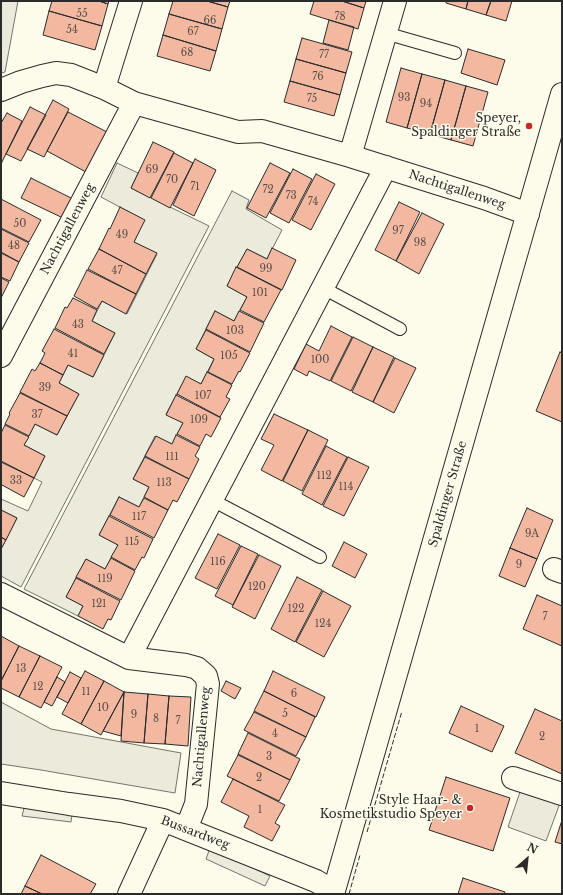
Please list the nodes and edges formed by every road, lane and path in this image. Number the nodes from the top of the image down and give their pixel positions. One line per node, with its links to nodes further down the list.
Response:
1 (130, 1): 5 (street)
2 (395, 1): 3 (street)
3 (385, 33): 4 (lane); 9 (street)
4 (454, 53)
5 (104, 88): 6 (street, Nachtigallenweg); 8 (street, Nachtigallenweg)
6 (1, 90)
7 (562, 94): 11 (street, Spaldinger Straße)
8 (134, 103): 9 (street, Nachtigallenweg); 14 (street, Nachtigallenweg)
9 (350, 156): 10 (street, Nachtigallenweg)
10 (386, 167): 11 (street, Nachtigallenweg); 12 (street)
11 (528, 214): 24 (street, Spaldinger Straße)
12 (323, 288): 13 (lane); 15 (street)
13 (400, 329)
14 (1, 356)
15 (212, 500): 16 (lane); 18 (street)
16 (320, 557)
17 (1, 594): 18 (street, Nachtigallenweg)
18 (129, 658): 23 (street, Nachtigallenweg)
19 (513, 778): 21 (street)
20 (1, 793): 22 (street, Bussardweg)
21 (562, 794)
22 (163, 820): 23 (street, Bussardweg); 25 (street)
23 (186, 829): 24 (street, Bussardweg)
24 (333, 893)
25 (129, 894)

